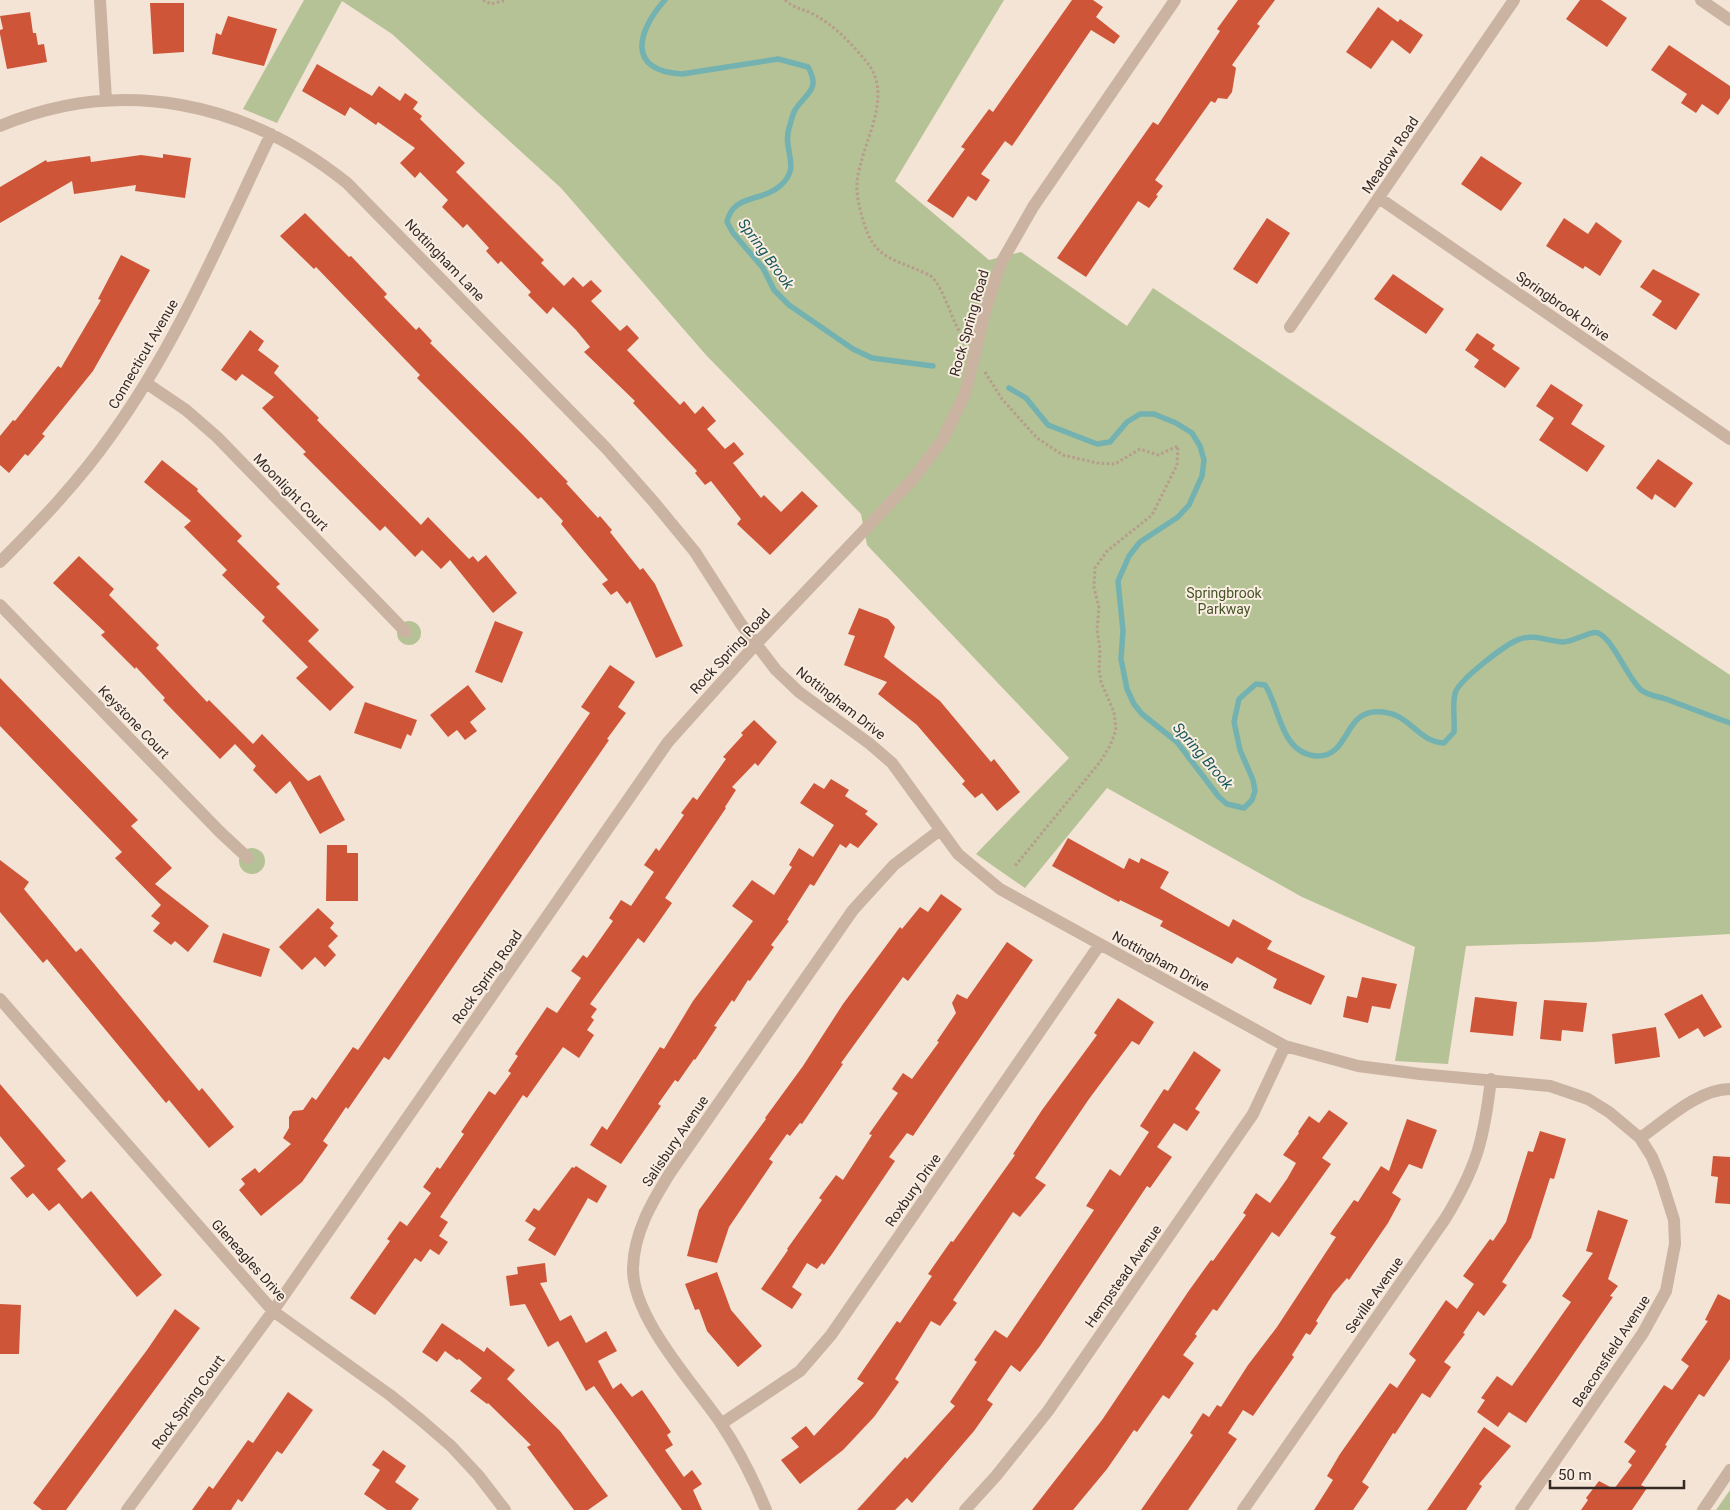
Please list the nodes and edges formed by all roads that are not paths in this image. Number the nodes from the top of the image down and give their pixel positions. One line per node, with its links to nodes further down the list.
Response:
1 (100, 0): 6 (street)
2 (1175, 0): 16 (street, Rock Spring Road)
3 (1514, 0): 9 (street, Meadow Road)
4 (1701, 0): 5 (street)
5 (1730, 20)
6 (106, 100): 7 (street, Nottingham Lane); 8 (street, Nottingham Lane)
7 (0, 126)
8 (270, 134): 11 (street, Connecticut Avenue); 16 (street, Nottingham Lane)
9 (1379, 198): 10 (street, Meadow Road); 12 (street, Springbrook Drive)
10 (1290, 327)
11 (146, 383): 13 (street, Connecticut Avenue); 15 (street, Moonlight Court)
12 (1730, 439)
13 (0, 562)
14 (0, 604): 18 (street, Keystone Court)
15 (406, 632)
16 (756, 644): 17 (street, Nottingham Drive); 25 (street, Rock Spring Road)
17 (940, 830): 19 (street, Nottingham Drive); 26 (street, Salisbury Avenue)
18 (248, 858)
19 (1100, 944): 21 (street, Nottingham Drive); 26 (street, Roxbury Drive)
20 (0, 998): 25 (street, Gleneagles Drive)
21 (1285, 1046): 22 (street, Nottingham Drive); 31 (street, Hempstead Avenue)
22 (1491, 1079): 24 (street, Nottingham Drive); 32 (street, Seville Avenue)
23 (1730, 1089): 24 (street)
24 (1640, 1138): 33 (street, Beaconsfield Avenue)
25 (273, 1312): 28 (street, Gleneagles Drive); 29 (street, Rock Spring Court)
26 (721, 1424): 30 (street, Salisbury Avenue)
27 (1730, 1470): 34 (street)
28 (499, 1508)
29 (127, 1510)
30 (766, 1510)
31 (966, 1510)
32 (1243, 1510)
33 (1521, 1510)
34 (1703, 1510)

